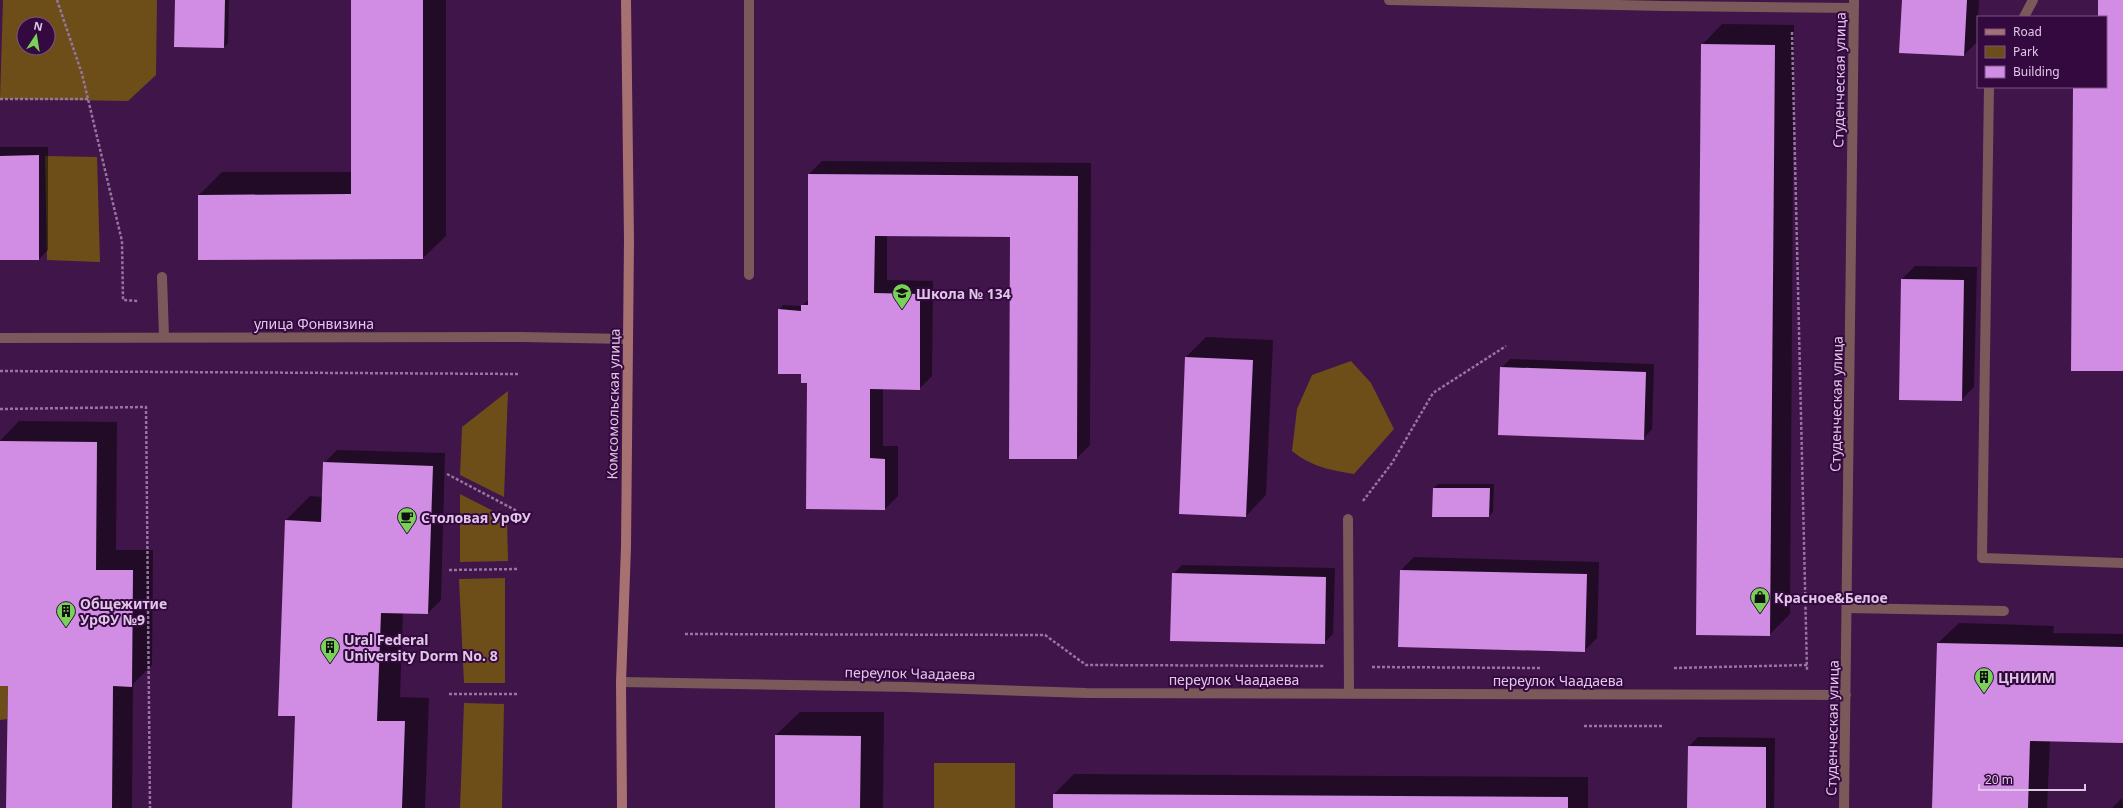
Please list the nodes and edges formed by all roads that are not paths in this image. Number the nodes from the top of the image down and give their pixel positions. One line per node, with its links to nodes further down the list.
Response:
1 (626, 0): 12 (main road, Комсомольская улица)
2 (750, 0): 8 (street)
3 (1389, 0): 5 (street)
4 (2033, 0): 6 (street)
5 (1854, 4): 15 (street, Студенческая улица)
6 (2025, 16)
7 (1989, 88): 14 (street)
8 (749, 275)
9 (162, 277): 10 (street)
10 (164, 337): 11 (street, улица Фонвизина); 12 (street, улица Фонвизина)
11 (0, 338)
12 (628, 339): 17 (main road, Комсомольская улица)
13 (1348, 520): 18 (street)
14 (2123, 564)
15 (1847, 608): 16 (street); 19 (street, Студенческая улица)
16 (2004, 611)
17 (621, 682): 18 (street, переулок Чаадаева); 20 (main road, Комсомольская улица)
18 (1350, 693): 19 (street, переулок Чаадаева)
19 (1846, 695): 21 (street, Студенческая улица)
20 (622, 808)
21 (1844, 808)

